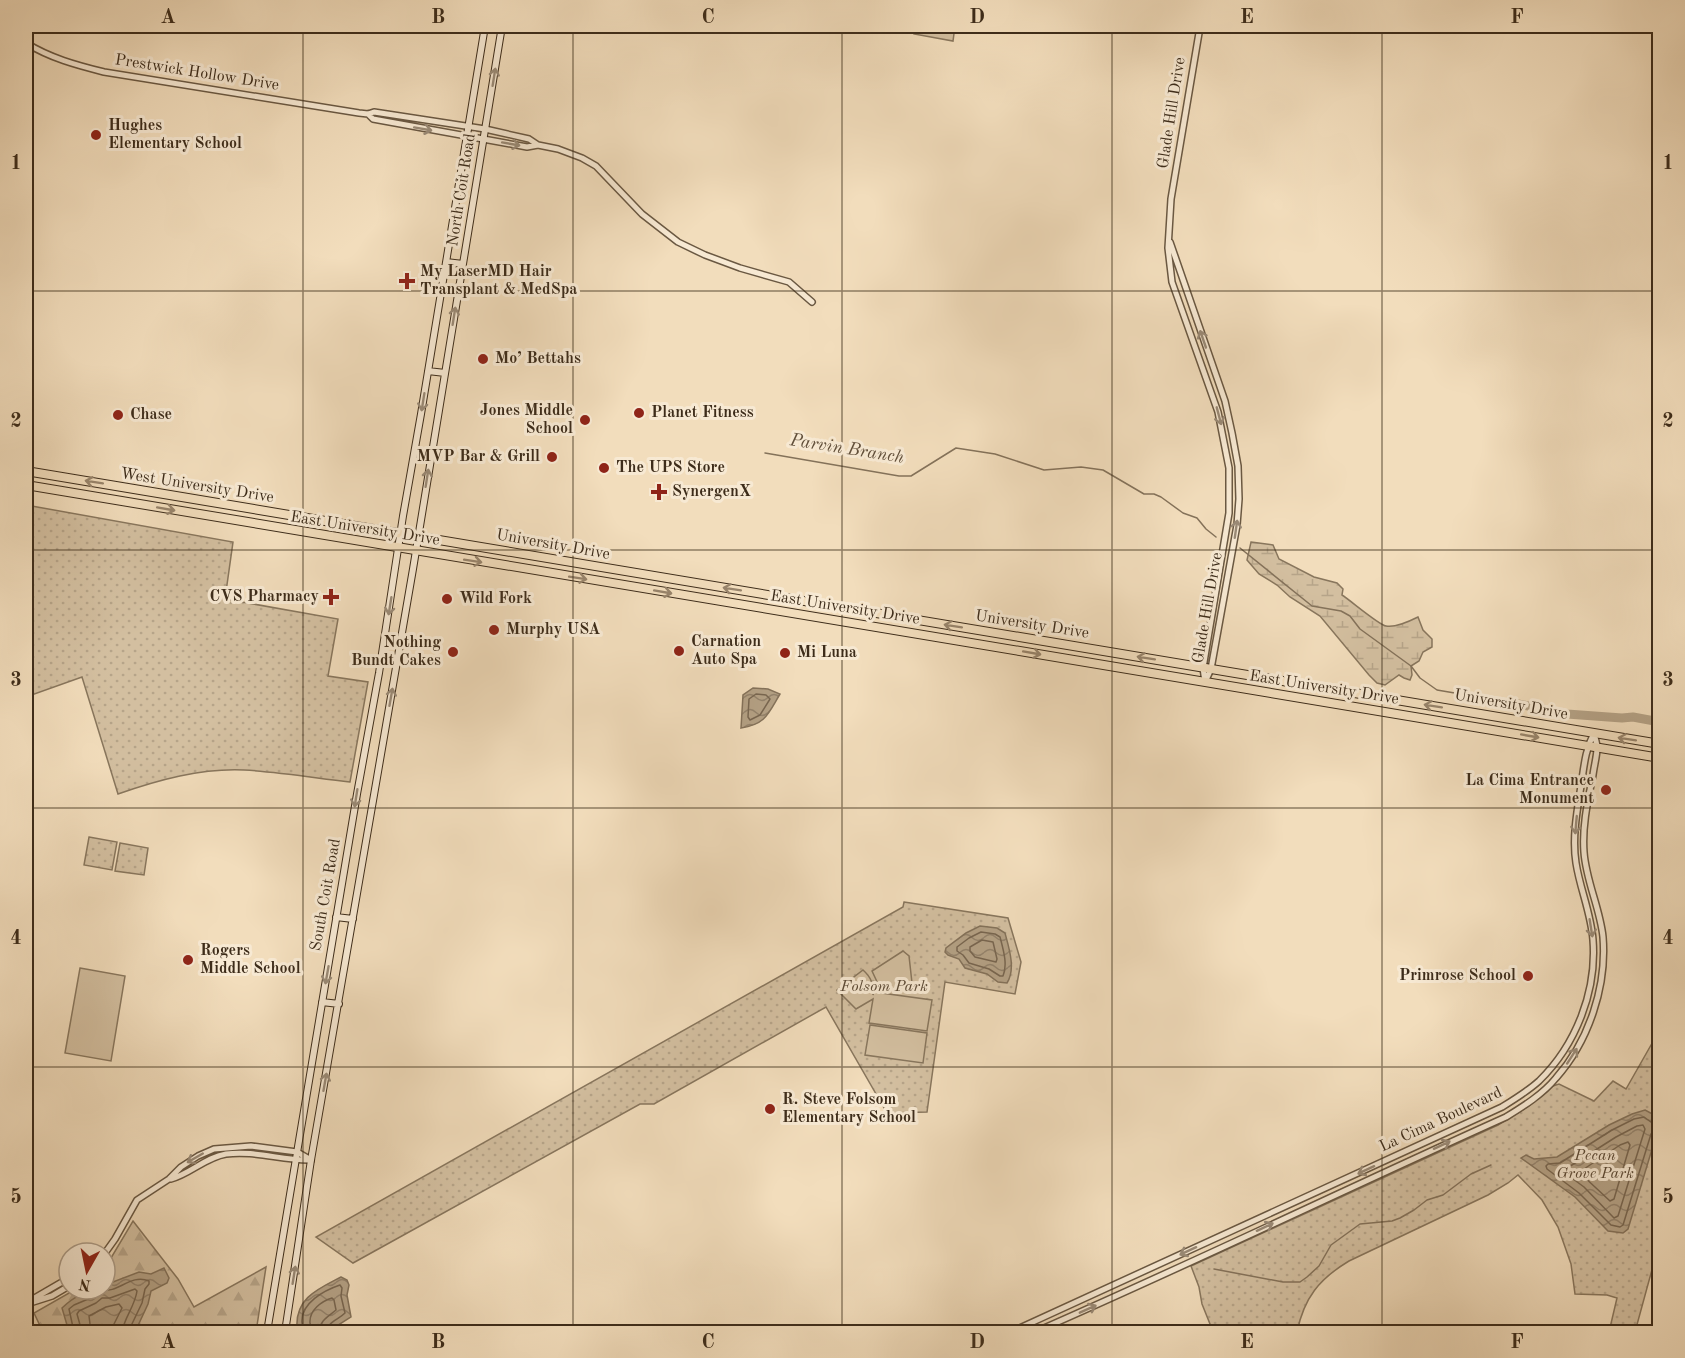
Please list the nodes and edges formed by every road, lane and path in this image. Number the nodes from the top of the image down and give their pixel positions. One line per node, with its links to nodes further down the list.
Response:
1 (486, 26): 6 (main road, North Coit Road)
2 (502, 26): 7 (main road, North Coit Road, one-way to 2)
3 (1200, 27): 11 (street, Glade Hill Drive)
4 (26, 43): 5 (street, Prestwick Hollow Drive)
5 (368, 114): 6 (street, Prestwick Hollow Drive); 8 (street, Prestwick Hollow Drive, one-way to 8)
6 (469, 125): 7 (street, Prestwick Hollow Drive); 8 (main road, North Coit Road)
7 (485, 129): 9 (main road, North Coit Road); 10 (street, Prestwick Hollow Drive)
8 (467, 137): 9 (street, Prestwick Hollow Drive); 12 (main road, North Coit Road)
9 (484, 140): 10 (street, Prestwick Hollow Drive, one-way to 10); 13 (main road, North Coit Road)
10 (537, 145): 14 (street, Prestwick Hollow Drive)
11 (1169, 240): 23 (street, Glade Hill Drive, one-way to 23); 23 (street, Glade Hill Drive, one-way to 11)
12 (446, 262): 13 (main road); 15 (main road, North Coit Road)
13 (463, 264): 16 (main road, North Coit Road, one-way to 13)
14 (812, 302)
15 (428, 371): 16 (main road); 19 (main road, North Coit Road, one-way to 19)
16 (445, 374): 20 (main road, North Coit Road, one-way to 16)
17 (26, 471): 19 (highway, West University Drive, one-way to 17)
18 (26, 485): 21 (highway, East University Drive, one-way to 21)
19 (400, 533): 20 (highway, University Drive); 21 (main road, South Coit Road)
20 (418, 536): 22 (main road, South Coit Road); 23 (highway, University Drive, one-way to 20)
21 (398, 548): 22 (highway, East University Drive); 24 (main road, South Coit Road, one-way to 24)
22 (416, 551): 25 (main road, South Coit Road); 26 (highway, East University Drive, one-way to 26)
23 (1207, 668): 26 (street, Glade Hill Drive); 27 (highway, University Drive, one-way to 23)
24 (379, 674): 25 (main road); 32 (main road, South Coit Road, one-way to 32)
25 (395, 676): 33 (main road, South Coit Road, one-way to 25)
26 (1205, 682): 29 (highway, East University Drive, one-way to 29)
27 (1594, 733): 28 (highway, University Drive, one-way to 27); 29 (street, La Cima Boulevard); 30 (street, La Cima Boulevard)
28 (1659, 744)
29 (1587, 746): 30 (highway, East University Drive); 34 (street, La Cima Boulevard, one-way to 34)
30 (1597, 748): 31 (highway, East University Drive); 35 (street, La Cima Boulevard)
31 (1659, 758)
32 (336, 917): 33 (main road); 36 (main road, South Coit Road, one-way to 36)
33 (353, 919): 37 (main road, South Coit Road)
34 (1593, 961): 35 (street); 38 (street, La Cima Boulevard)
35 (1602, 962): 39 (street, La Cima Boulevard)
36 (322, 1002): 37 (main road); 43 (main road, South Coit Road)
37 (339, 1004): 45 (main road, South Coit Road, one-way to 37)
38 (1575, 1030): 39 (street); 40 (street, La Cima Boulevard)
39 (1586, 1031): 41 (street, La Cima Boulevard, one-way to 39)
40 (1547, 1071): 41 (street); 54 (street, La Cima Boulevard, one-way to 54)
41 (1556, 1078): 55 (street, La Cima Boulevard, one-way to 41)
42 (248, 1146): 43 (street); 44 (street); 47 (street, one-way to 47)
43 (297, 1152): 45 (street); 46 (main road, South Coit Road)
44 (248, 1153): 46 (street); 47 (street)
45 (311, 1160): 46 (street); 53 (main road, South Coit Road, one-way to 45)
46 (296, 1161): 52 (main road, South Coit Road)
47 (169, 1179): 48 (street)
48 (114, 1241)
49 (57, 1285): 51 (street)
50 (57, 1293): 51 (street)
51 (26, 1303)
52 (267, 1332)
53 (285, 1332)
54 (1011, 1332)
55 (1035, 1332)

